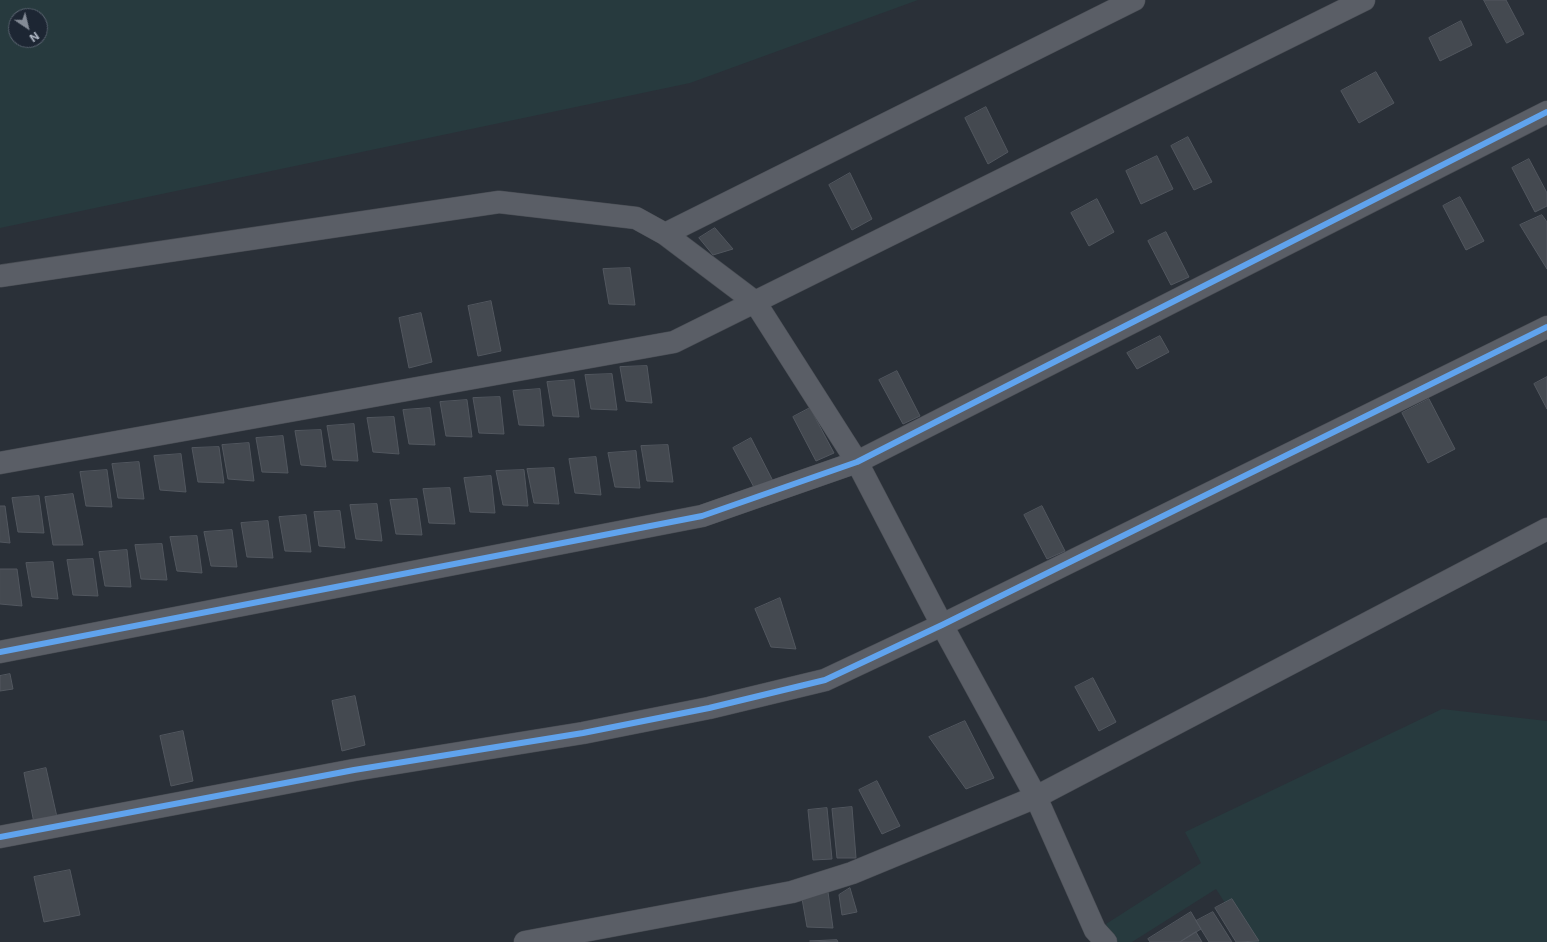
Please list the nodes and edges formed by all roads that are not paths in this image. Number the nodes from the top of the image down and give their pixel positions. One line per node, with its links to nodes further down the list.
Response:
1 (1134, 0): 4 (street)
2 (1364, 0): 6 (street)
3 (1547, 112): 8 (street)
4 (665, 234): 5 (street); 6 (street)
5 (0, 276)
6 (755, 302): 8 (street); 9 (street)
7 (1547, 327): 11 (street)
8 (857, 462): 11 (street); 12 (street)
9 (0, 463)
10 (1547, 529): 13 (street)
11 (942, 625): 13 (street); 14 (street)
12 (0, 652)
13 (1036, 797): 15 (street); 16 (street)
14 (0, 837)
15 (525, 942)
16 (1106, 942)

